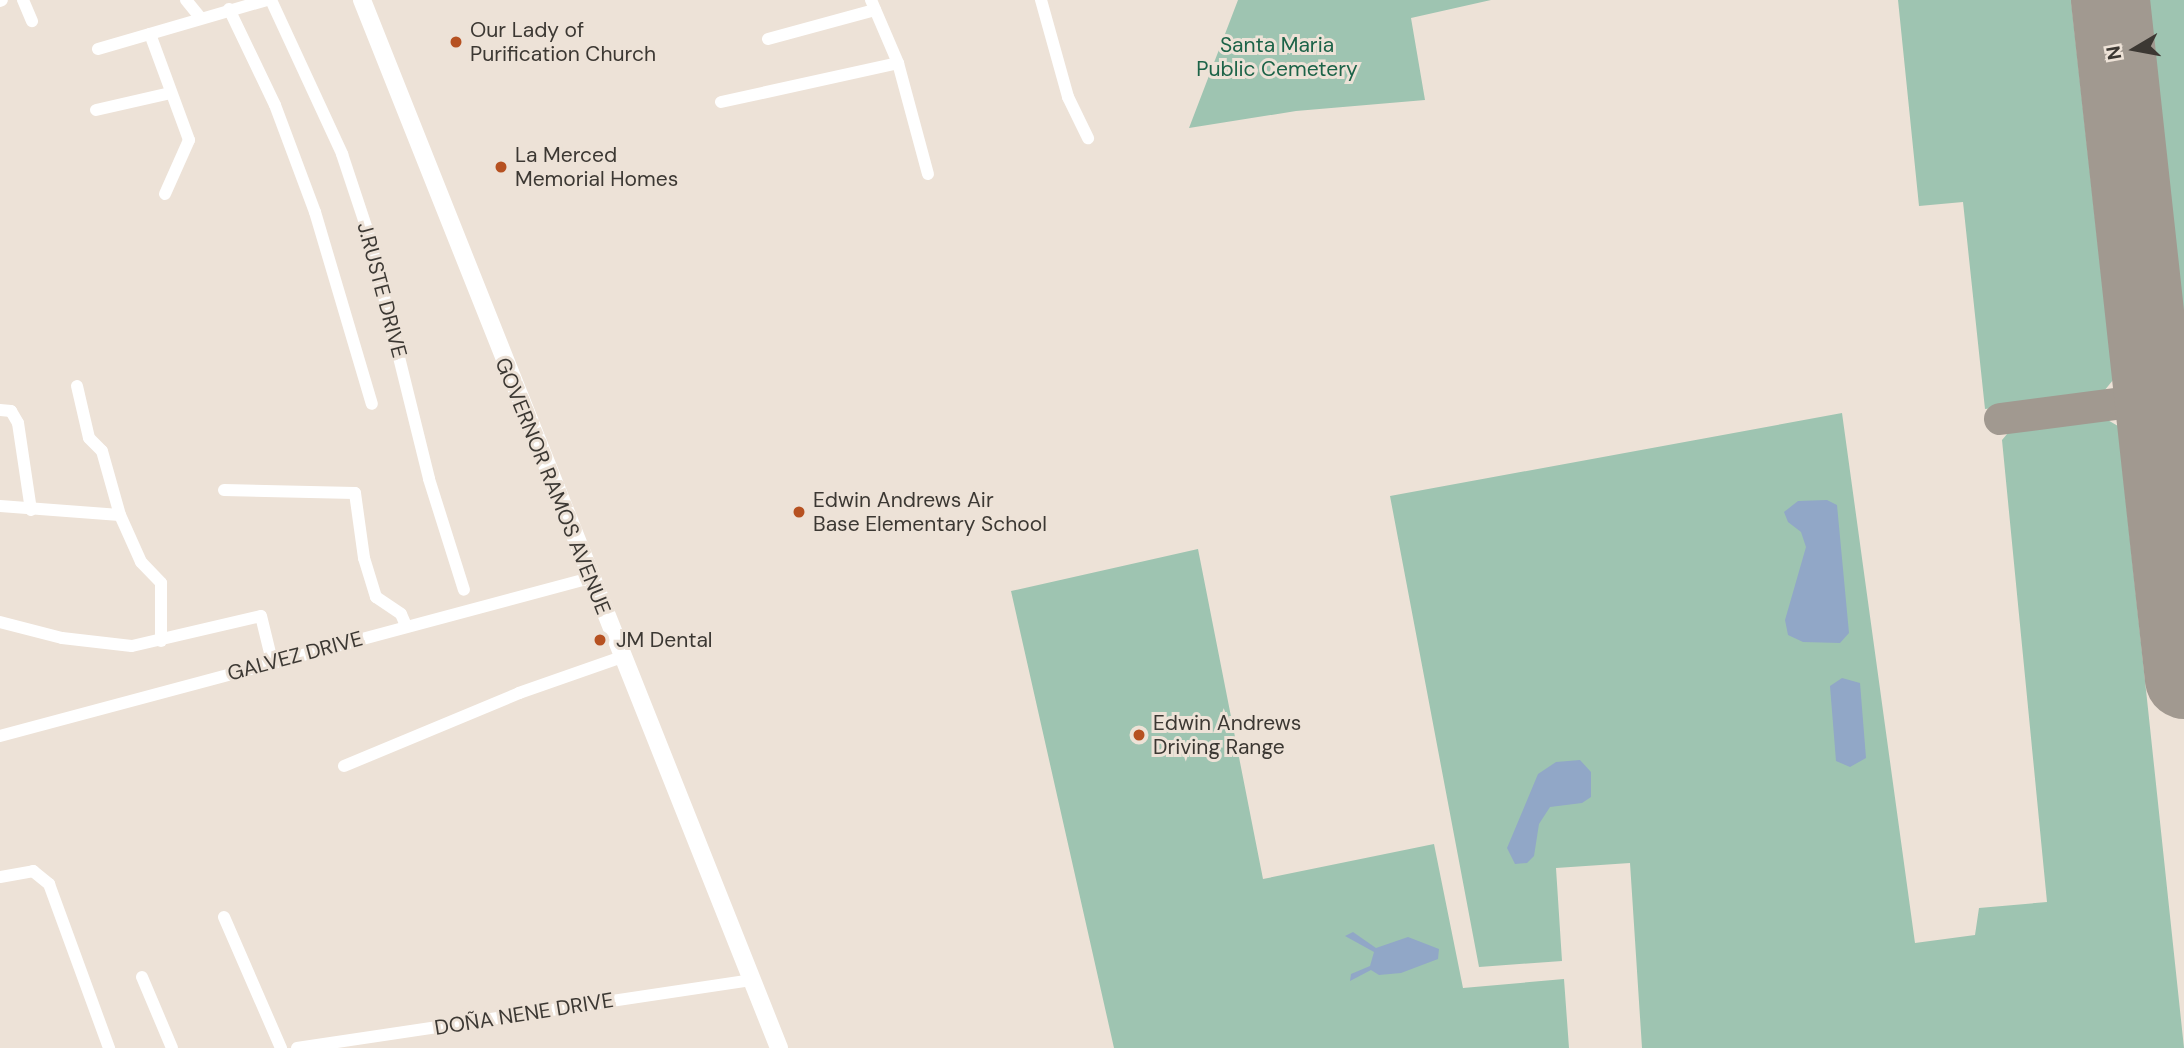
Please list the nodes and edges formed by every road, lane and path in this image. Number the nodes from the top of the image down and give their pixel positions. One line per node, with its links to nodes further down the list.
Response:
1 (23, 0): 9 (street)
2 (186, 0): 8 (street)
3 (269, 0): 7 (street); 28 (street, J.RUSTE DRIVE)
4 (362, 0): 27 (main road, GOVERNOR RAMOS AVENUE)
5 (1041, 0): 17 (street)
6 (873, 5): 11 (street); 13 (street)
7 (229, 9): 8 (street); 21 (street)
8 (200, 17): 10 (street)
9 (32, 21)
10 (150, 34): 12 (street); 14 (street)
11 (768, 39)
12 (98, 48)
13 (898, 63): 15 (street); 18 (street)
14 (171, 93): 16 (street); 19 (street)
15 (721, 102)
16 (96, 110)
17 (1088, 138)
18 (928, 174)
19 (165, 194)
20 (77, 386): 26 (street)
21 (372, 404)
22 (0, 410): 25 (street)
23 (224, 490): 30 (street)
24 (0, 506): 25 (street)
25 (31, 510): 26 (street)
26 (120, 515): 31 (street)
27 (590, 578): 30 (street, GALVEZ DRIVE); 32 (main road, GOVERNOR RAMOS AVENUE)
28 (464, 590)
29 (0, 621): 31 (street)
30 (406, 626): 33 (street, GALVEZ DRIVE)
31 (161, 641): 33 (street)
32 (622, 657): 35 (street); 39 (main road, GOVERNOR RAMOS AVENUE)
33 (272, 660): 34 (street, GALVEZ DRIVE)
34 (0, 736)
35 (344, 766)
36 (0, 877): 41 (street)
37 (224, 916): 43 (street)
38 (142, 977): 42 (street)
39 (751, 980): 40 (street, DOÑA NENE DRIVE); 45 (main road, GOVERNOR RAMOS AVENUE)
40 (330, 1046): 44 (street, DOÑA NENE DRIVE)
41 (109, 1048)
42 (172, 1048)
43 (281, 1048)
44 (297, 1048)
45 (779, 1048)

